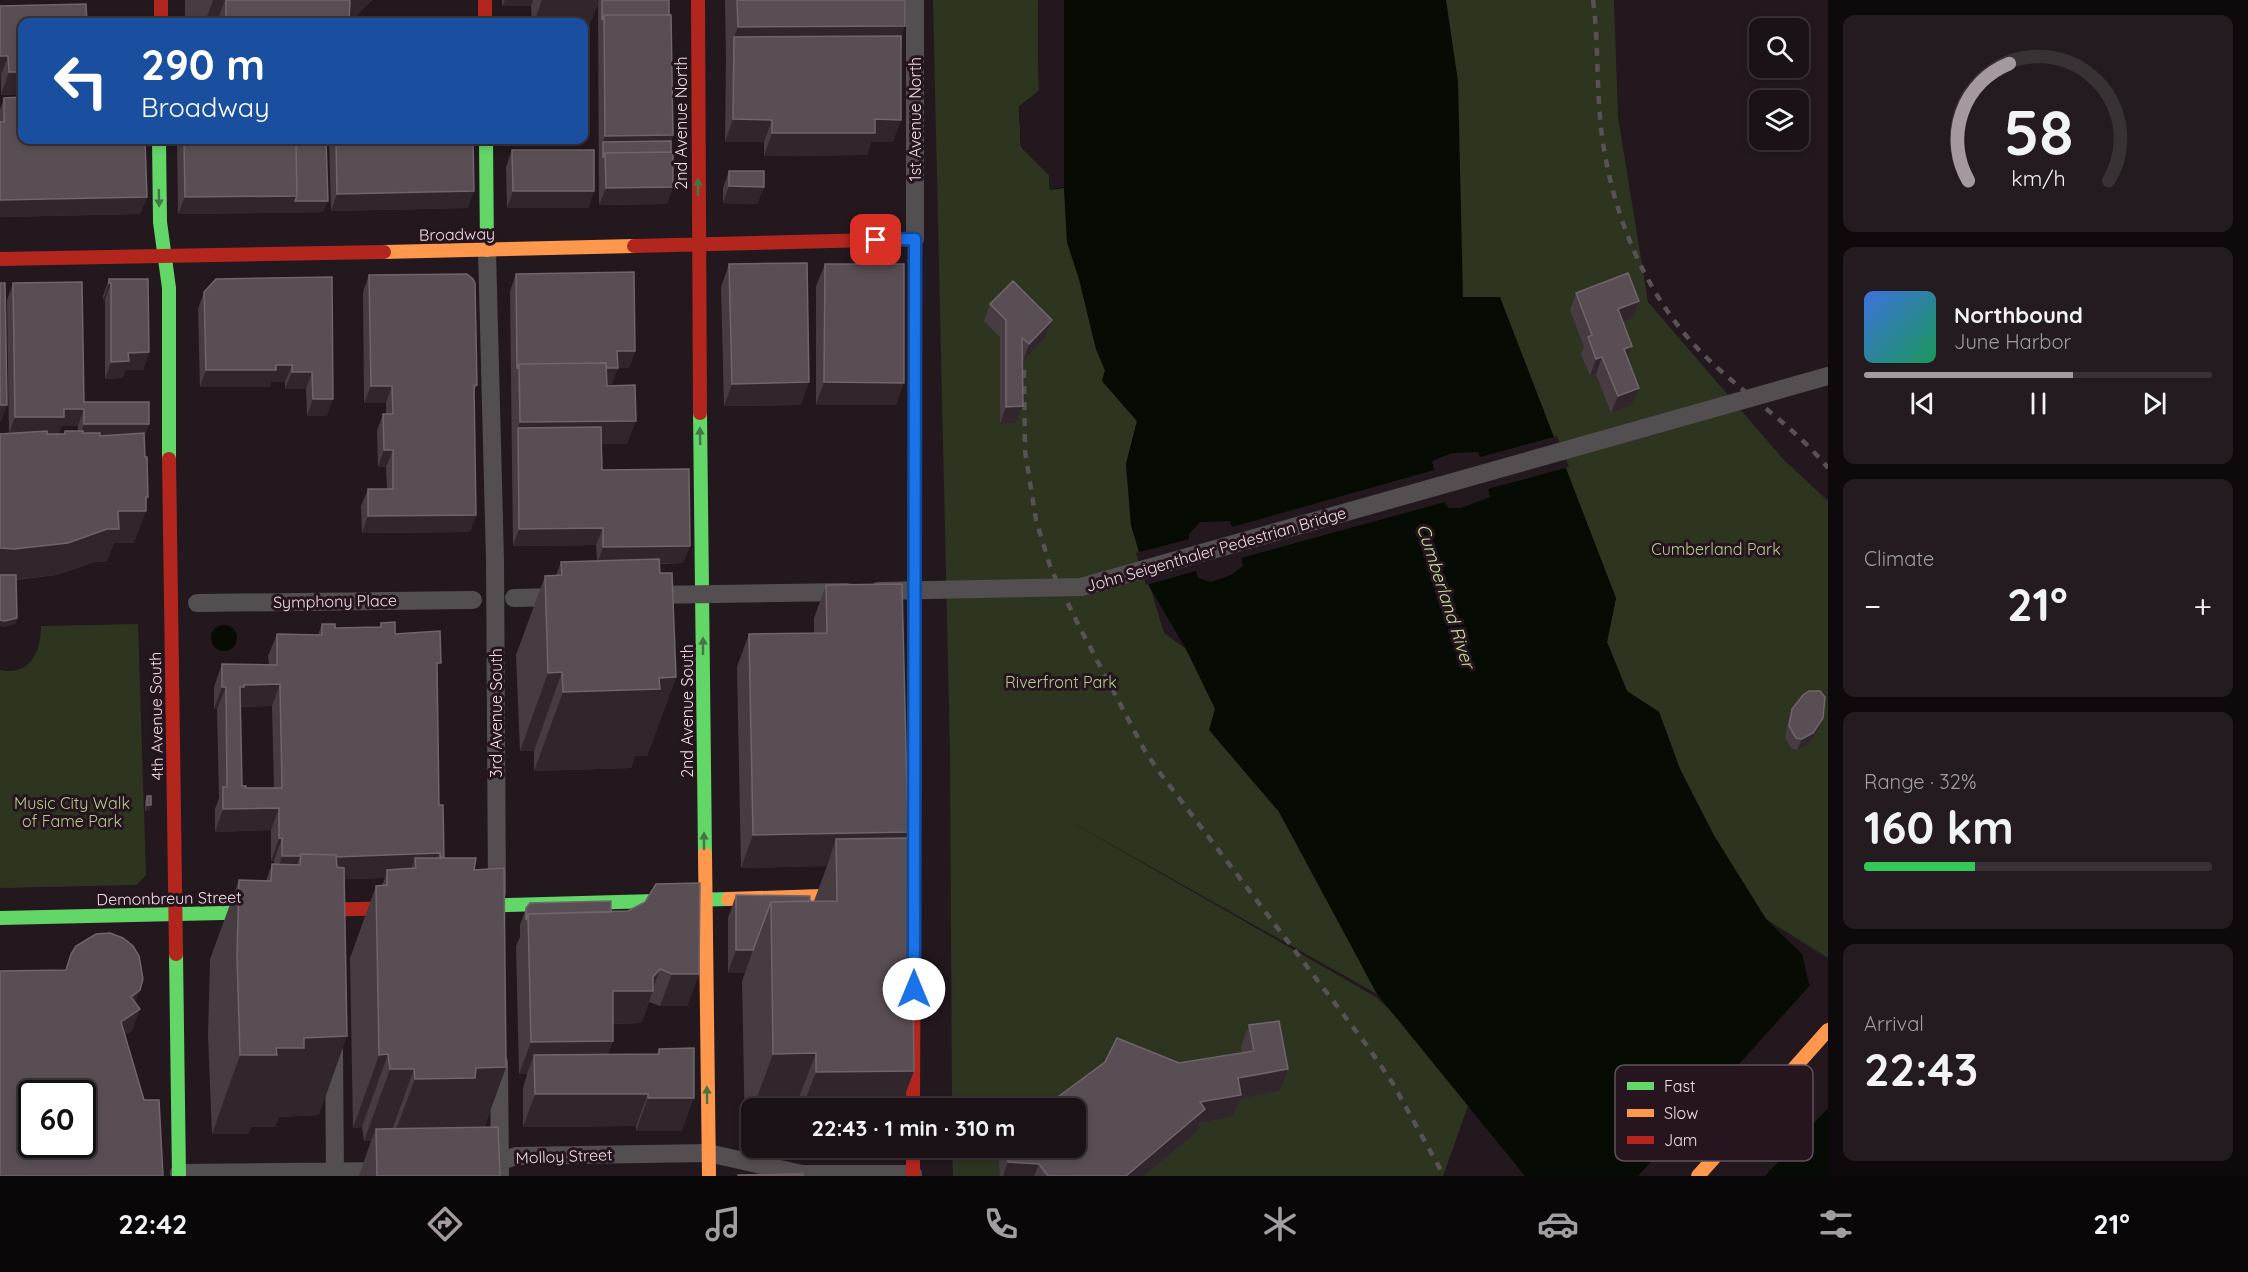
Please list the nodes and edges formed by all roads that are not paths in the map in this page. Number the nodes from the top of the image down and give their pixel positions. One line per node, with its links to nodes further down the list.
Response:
1 (161, 0): 5 (street)
2 (485, 0): 6 (street)
3 (698, 0): 10 (street, 2nd Avenue North, one-way to 3)
4 (915, 0): 9 (street, 1st Avenue North)
5 (161, 18)
6 (485, 18)
7 (159, 144): 12 (street, 4th Avenue South, one-way to 12)
8 (486, 144): 11 (street)
9 (915, 239): 10 (street, Broadway); 20 (street)
10 (698, 245): 11 (street, Broadway); 23 (street, 2nd Avenue South, one-way to 10)
11 (487, 250): 12 (street, Broadway); 28 (street, 3rd Avenue South)
12 (165, 256): 13 (street, Broadway); 29 (street, 4th Avenue South)
13 (0, 259)
14 (1828, 376): 15 (street, John Seigenthaler Pedestrian Bridge, bridge)
15 (628, 596)
16 (582, 597): 17 (street, bridge)
17 (514, 598)
18 (473, 600): 19 (street, Symphony Place)
19 (197, 603)
20 (915, 893): 21 (street); 35 (street)
21 (896, 894)
22 (865, 895): 23 (street)
23 (705, 899): 28 (street); 36 (street, 2nd Avenue South, one-way to 23)
24 (459, 906): 28 (street)
25 (413, 907): 26 (street)
26 (300, 910)
27 (278, 911): 29 (street, Demonbreun Street)
28 (497, 913)
29 (176, 914): 30 (street, Demonbreun Street); 43 (street, 4th Avenue South)
30 (0, 918)
31 (1828, 1030): 34 (street)
32 (334, 1031): 42 (street)
33 (499, 1040): 40 (street)
34 (1797, 1065)
35 (913, 1098)
36 (708, 1153): 40 (street, Molloy Street); 44 (street, Molloy Street); 45 (street, 2nd Avenue South)
37 (913, 1158): 44 (street)
38 (1711, 1161): 46 (street)
39 (472, 1167): 40 (street, Molloy Street)
40 (500, 1168)
41 (403, 1170): 42 (street)
42 (335, 1174): 43 (street)
43 (179, 1175)
44 (913, 1175)
45 (709, 1176)
46 (1698, 1176)

